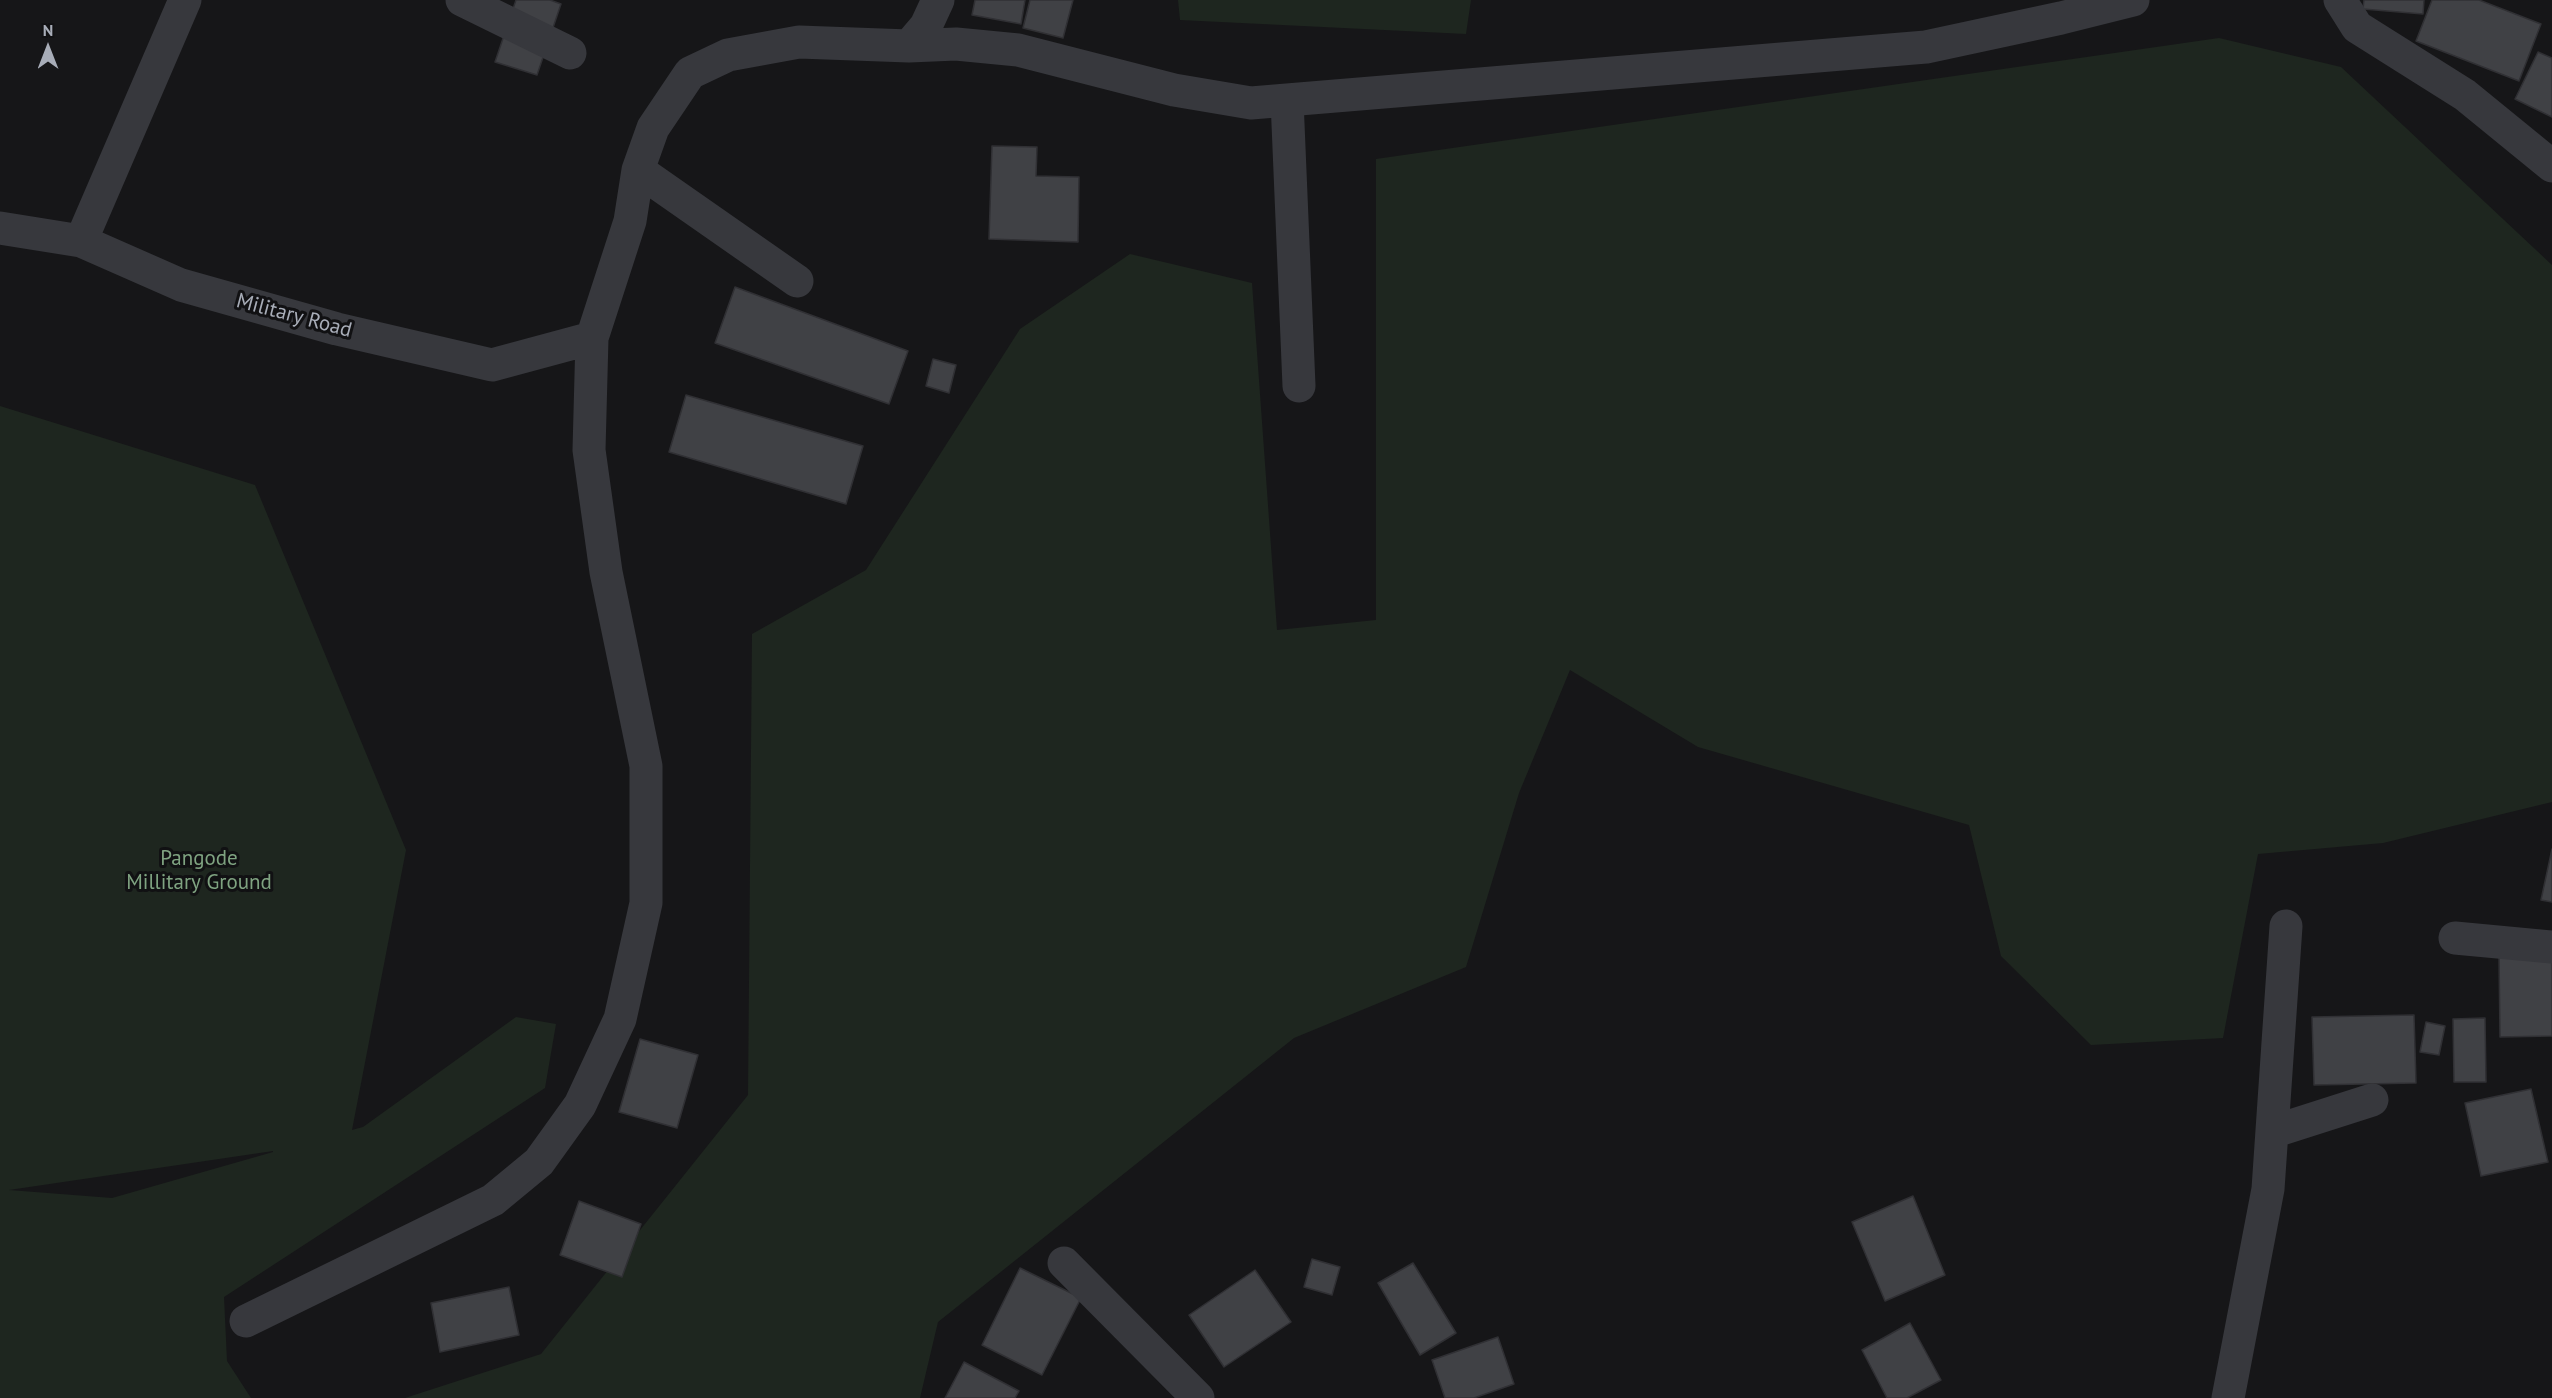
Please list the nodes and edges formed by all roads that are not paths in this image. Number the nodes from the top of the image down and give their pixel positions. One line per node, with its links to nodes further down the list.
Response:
1 (184, 0): 12 (street)
2 (462, 0): 7 (street)
3 (938, 0): 6 (street)
4 (2133, 0): 8 (street)
5 (2340, 0): 9 (street)
6 (909, 46): 8 (street); 10 (street)
7 (570, 52)
8 (1287, 100): 15 (street)
9 (2552, 166)
10 (638, 170): 13 (street); 14 (street)
11 (0, 228): 12 (street, Military Road)
12 (81, 241): 14 (street, Military Road)
13 (797, 281)
14 (592, 338): 22 (street)
15 (1299, 386)
16 (2286, 926): 20 (street)
17 (2455, 938): 18 (street)
18 (2552, 947)
19 (2372, 1100): 20 (street)
20 (2272, 1132): 24 (street)
21 (1064, 1263): 23 (street)
22 (246, 1322)
23 (1198, 1398)
24 (2228, 1398)

